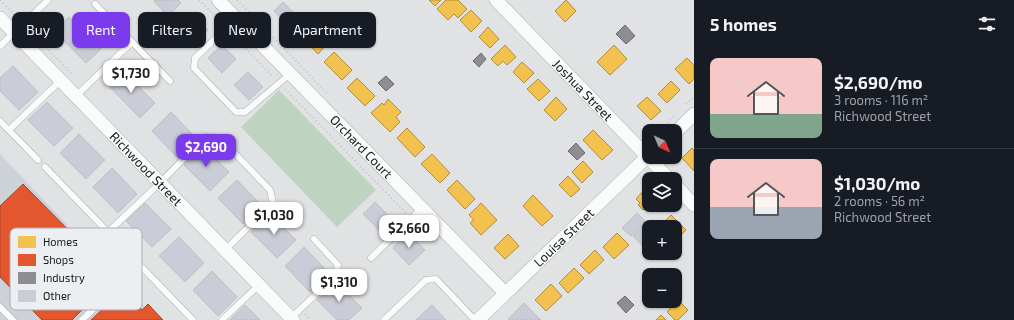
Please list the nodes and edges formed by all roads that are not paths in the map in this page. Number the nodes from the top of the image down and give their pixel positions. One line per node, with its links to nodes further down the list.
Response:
1 (48, 0): 5 (lane)
2 (218, 0): 6 (street, Orchard Court)
3 (496, 0): 23 (street, Joshua Street)
4 (95, 4): 11 (lane)
5 (35, 12)
6 (229, 12)
7 (0, 18): 8 (street, Richwood Street)
8 (12, 30)
9 (12, 34): 12 (lane)
10 (214, 40): 15 (lane)
11 (132, 42): 17 (lane); 18 (lane)
12 (0, 46)
13 (30, 48): 16 (street, Richwood Street)
14 (264, 48): 15 (street, Orchard Court)
15 (290, 74): 32 (street, Orchard Court)
16 (61, 80): 18 (street, Richwood Street); 22 (lane)
17 (170, 81)
18 (76, 96): 29 (street, Richwood Street)
19 (694, 114): 21 (street)
20 (0, 121): 22 (lane)
21 (682, 126)
22 (9, 130): 24 (lane)
23 (642, 150)
24 (38, 160)
25 (642, 162): 40 (street, Louisa Street)
26 (655, 164): 28 (street, Joshua Street)
27 (45, 167): 33 (lane)
28 (663, 172)
29 (160, 182): 34 (lane); 36 (street, Richwood Street); 36 (lane)
30 (682, 192): 31 (street)
31 (694, 205)
32 (421, 209): 37 (lane); 40 (street, Orchard Court)
33 (104, 228)
34 (112, 228)
35 (314, 239): 43 (lane)
36 (225, 250): 39 (street, Richwood Street)
37 (371, 258)
38 (142, 267): 46 (lane)
39 (259, 285): 43 (street, Richwood Street); 47 (lane)
40 (505, 293): 49 (street, Louisa Street)
41 (0, 307): 44 (lane)
42 (92, 310): 45 (lane)
43 (292, 319)
44 (12, 320)
45 (82, 320)
46 (193, 320)
47 (222, 320)
48 (384, 320): 49 (lane)
49 (476, 320)

